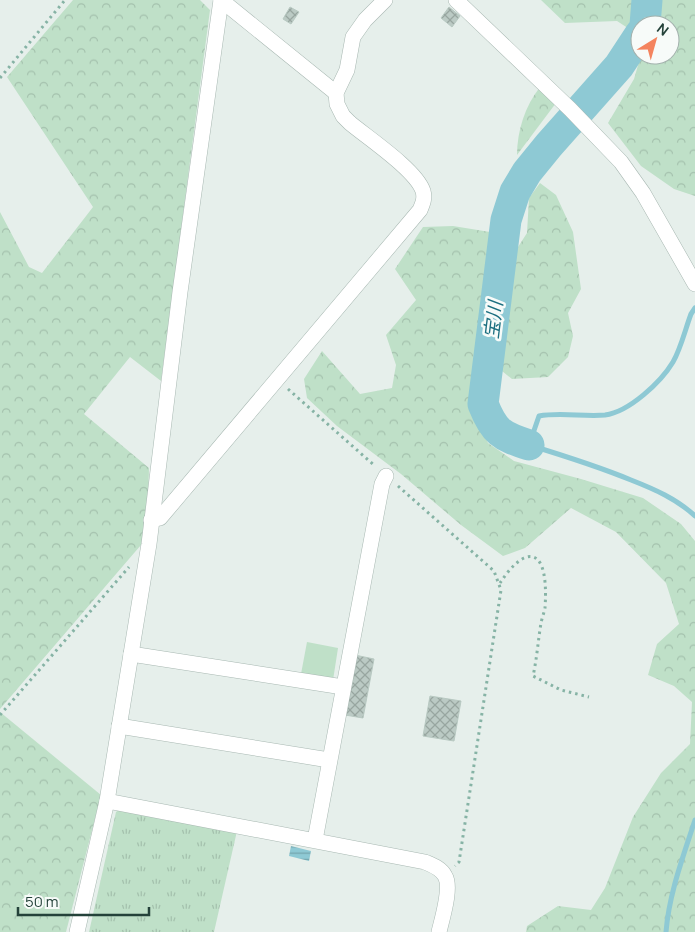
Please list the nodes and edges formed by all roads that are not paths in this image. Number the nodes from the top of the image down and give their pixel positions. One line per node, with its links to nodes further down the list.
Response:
1 (221, 0): 4 (street); 7 (street)
2 (385, 0): 4 (street)
3 (456, 0): 5 (street)
4 (336, 93): 7 (street)
5 (695, 284)
6 (386, 476): 9 (street)
7 (151, 520): 8 (street)
8 (131, 654): 9 (street); 10 (street)
9 (343, 687): 11 (street)
10 (119, 726): 11 (street); 12 (street)
11 (329, 760): 13 (street)
12 (107, 801): 13 (street); 14 (street)
13 (315, 840): 15 (street)
14 (77, 932)
15 (439, 932)

